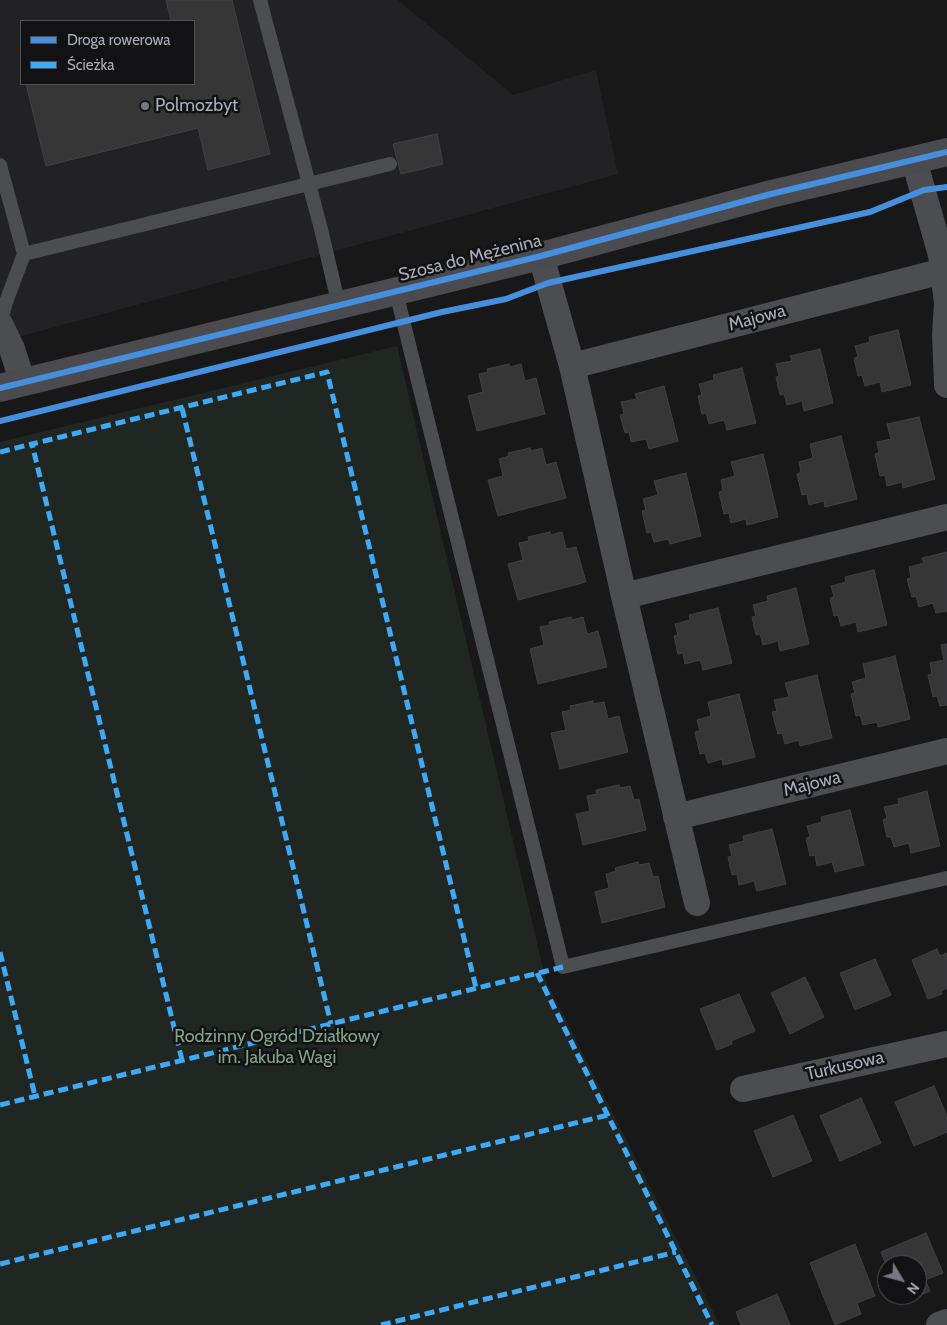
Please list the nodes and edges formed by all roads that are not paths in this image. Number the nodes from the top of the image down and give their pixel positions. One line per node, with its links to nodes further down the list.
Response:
1 (260, 0): 6 (lane)
2 (947, 152): 3 (main road, Szosa do Mężenina)
3 (914, 160): 8 (main road, Szosa do Mężenina); 9 (street)
4 (390, 164): 6 (lane)
5 (0, 165): 7 (lane)
6 (308, 183): 7 (lane); 11 (lane)
7 (24, 254): 12 (lane)
8 (542, 256): 10 (main road, Szosa do Mężenina); 13 (street)
9 (943, 271): 13 (street, Majowa); 15 (street)
10 (396, 292): 11 (main road, Szosa do Mężenina); 20 (lane)
11 (339, 306): 14 (main road, Szosa do Mężenina)
12 (0, 324): 14 (street)
13 (572, 366): 17 (street)
14 (11, 385)
15 (947, 385)
16 (947, 517): 17 (street)
17 (624, 596): 19 (street)
18 (947, 751): 19 (street, Majowa)
19 (676, 817): 21 (street)
20 (947, 878)
21 (697, 904)
22 (947, 1044): 23 (street, Turkusowa)
23 (743, 1089)
24 (947, 1322): 25 (street)
25 (939, 1325)

